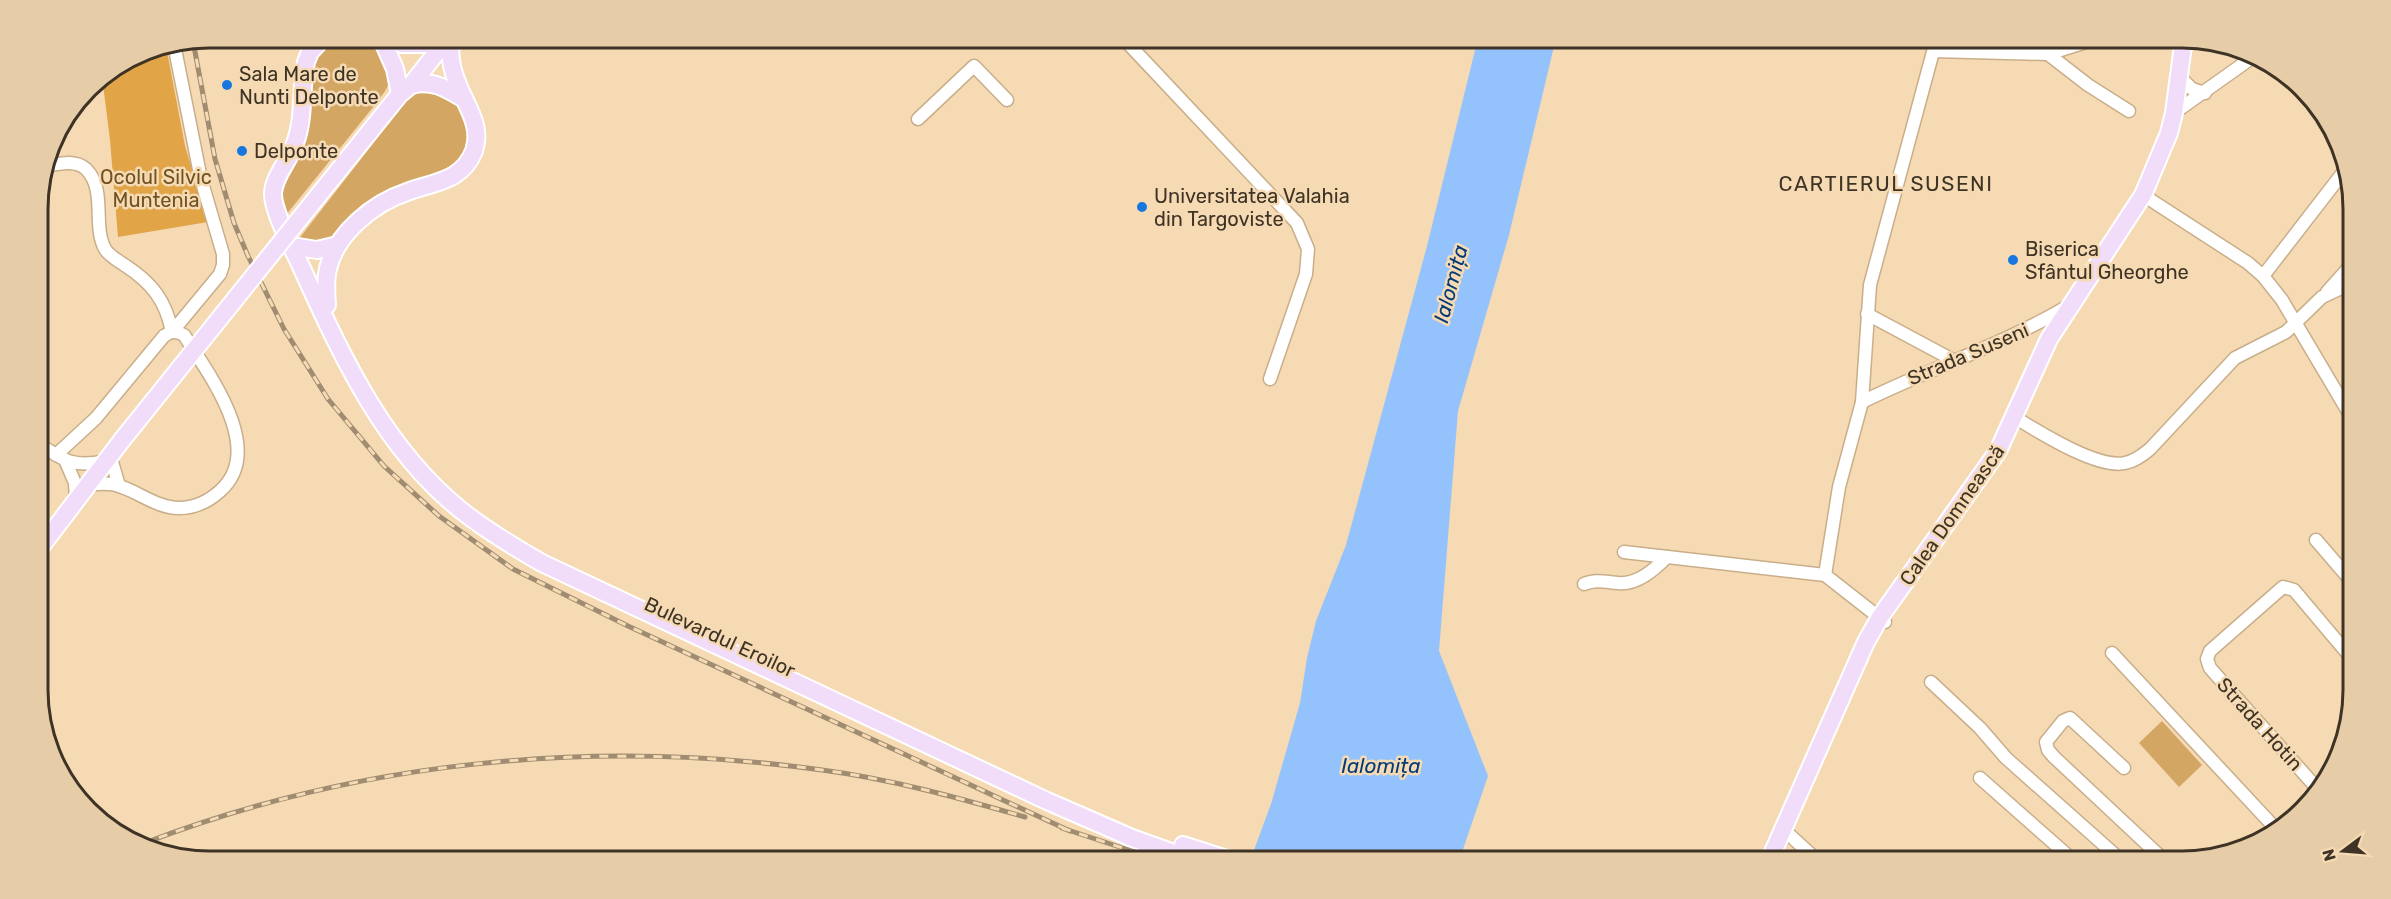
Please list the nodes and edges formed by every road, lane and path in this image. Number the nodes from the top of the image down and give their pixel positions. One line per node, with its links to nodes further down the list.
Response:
1 (314, 48): 25 (main road, Bulevardul Eroilor)
2 (386, 48): 16 (main road)
3 (436, 48): 16 (main road)
4 (450, 48): 17 (main road)
5 (1132, 48): 41 (street)
6 (1935, 48): 11 (street)
7 (2068, 48): 12 (street)
8 (2183, 48): 20 (main road, Calea Domnească)
9 (2190, 48): 14 (main road)
10 (175, 51): 38 (street)
11 (1934, 51): 12 (street); 34 (street)
12 (2048, 54): 19 (street)
13 (2246, 62): 15 (street)
14 (2185, 82): 15 (street); 20 (main road)
15 (2205, 93): 20 (street)
16 (400, 95): 17 (main road); 47 (main road, bridge)
17 (464, 99): 26 (main road)
18 (1007, 100): 21 (street)
19 (2129, 111)
20 (2178, 111): 24 (main road, Calea Domnească)
21 (918, 119)
22 (54, 165): 38 (street)
23 (2340, 177): 29 (street)
24 (2146, 197): 29 (street); 36 (main road, Calea Domnească); 36 (main road, Calea Domnească)
25 (292, 246): 26 (main road); 30 (main road, Bulevardul Eroilor)
26 (334, 247): 27 (main road); 30 (main road)
27 (329, 266): 30 (main road); 33 (main road)
28 (2343, 274): 32 (street)
29 (2263, 276): 35 (street)
30 (307, 279): 33 (main road, Bulevardul Eroilor); 67 (main road, Bulevardul Eroilor)
31 (2343, 287): 32 (street)
32 (2322, 297): 35 (street)
33 (327, 305): 68 (main road, Bulevardul Eroilor)
34 (1867, 314): 40 (street); 42 (street)
35 (2296, 324): 43 (street); 44 (street)
36 (2053, 327): 37 (street, Strada Suseni); 39 (main road, Calea Domnească); 44 (main road, Calea Domnească)
37 (2028, 329): 39 (street); 40 (street, Strada Suseni)
38 (172, 332): 46 (street); 49 (street)
39 (2042, 351): 44 (main road, Calea Domnească)
40 (1953, 360): 42 (street, Strada Suseni)
41 (1270, 379)
42 (1862, 402): 56 (street)
43 (2343, 403)
44 (2017, 419): 58 (main road, Calea Domnească)
45 (48, 450): 46 (street)
46 (61, 458): 47 (street); 50 (street)
47 (108, 458): 48 (main road); 49 (street)
48 (87, 485): 49 (street); 50 (main road)
49 (119, 486)
50 (76, 500): 51 (main road)
51 (48, 537)
52 (2316, 540): 55 (street)
53 (1624, 552): 54 (street)
54 (1667, 557): 56 (street); 57 (street)
55 (2343, 571)
56 (1825, 575): 58 (street)
57 (1584, 584)
58 (1883, 620): 66 (main road, Calea Domnească)
59 (2343, 648): 64 (street, Strada Hotin)
60 (2112, 653): 65 (street)
61 (1931, 682): 73 (street)
62 (2124, 768): 74 (street)
63 (1980, 778): 72 (street)
64 (2313, 784)
65 (2272, 824)
66 (1786, 831): 69 (main road, Calea Domnească); 70 (main road, Calea Domnească); 71 (street)
67 (1176, 851)
68 (1180, 851)
69 (1775, 851)
70 (1780, 851)
71 (1807, 851)
72 (2063, 851)
73 (2111, 851)
74 (2154, 851)

